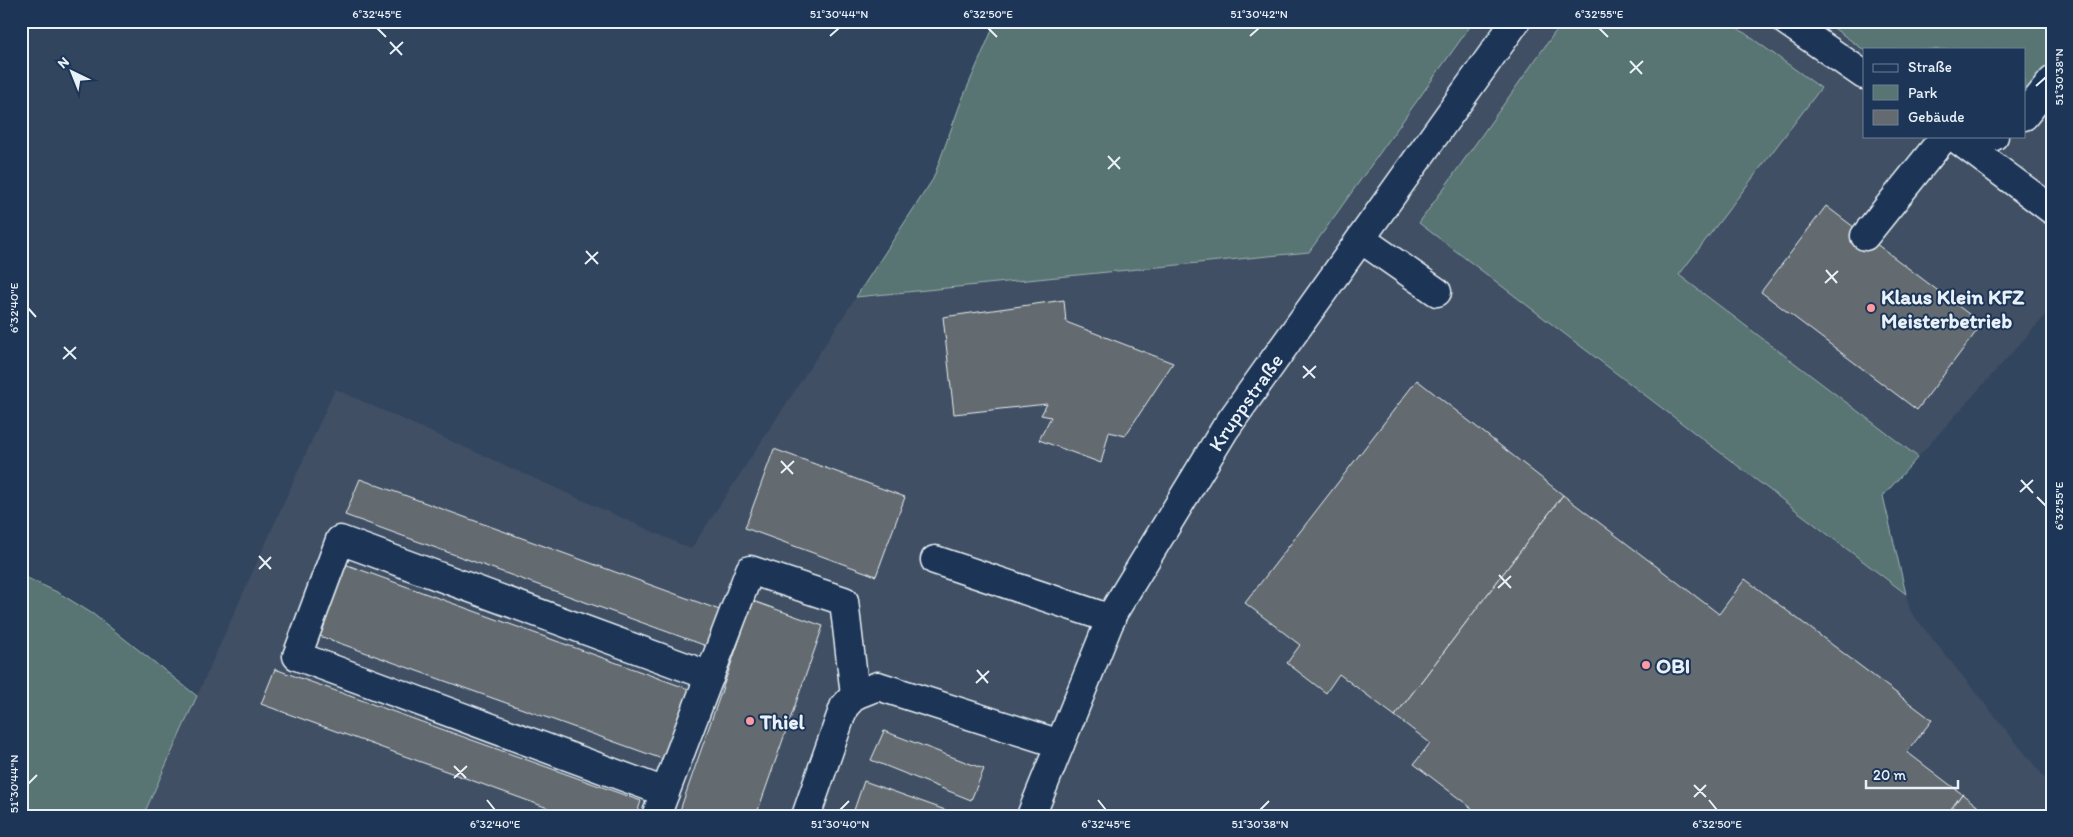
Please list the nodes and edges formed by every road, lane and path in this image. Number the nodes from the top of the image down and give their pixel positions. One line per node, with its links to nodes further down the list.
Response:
1 (1516, 21): 10 (street, Kruppstraße)
2 (1786, 21): 3 (street)
3 (1863, 74)
4 (2052, 81): 5 (street)
5 (2026, 114)
6 (1974, 138): 7 (street)
7 (1955, 140): 8 (street); 9 (street)
8 (2052, 210)
9 (1866, 236)
10 (1361, 239): 11 (street); 13 (street, Kruppstraße)
11 (1437, 292)
12 (935, 560): 13 (street)
13 (1111, 620): 16 (street, Kruppstraße)
14 (710, 676): 15 (street); 17 (street); 17 (street)
15 (855, 695): 16 (street); 18 (street)
16 (1060, 744): 19 (street, Kruppstraße)
17 (661, 804)
18 (806, 816)
19 (1031, 816)

